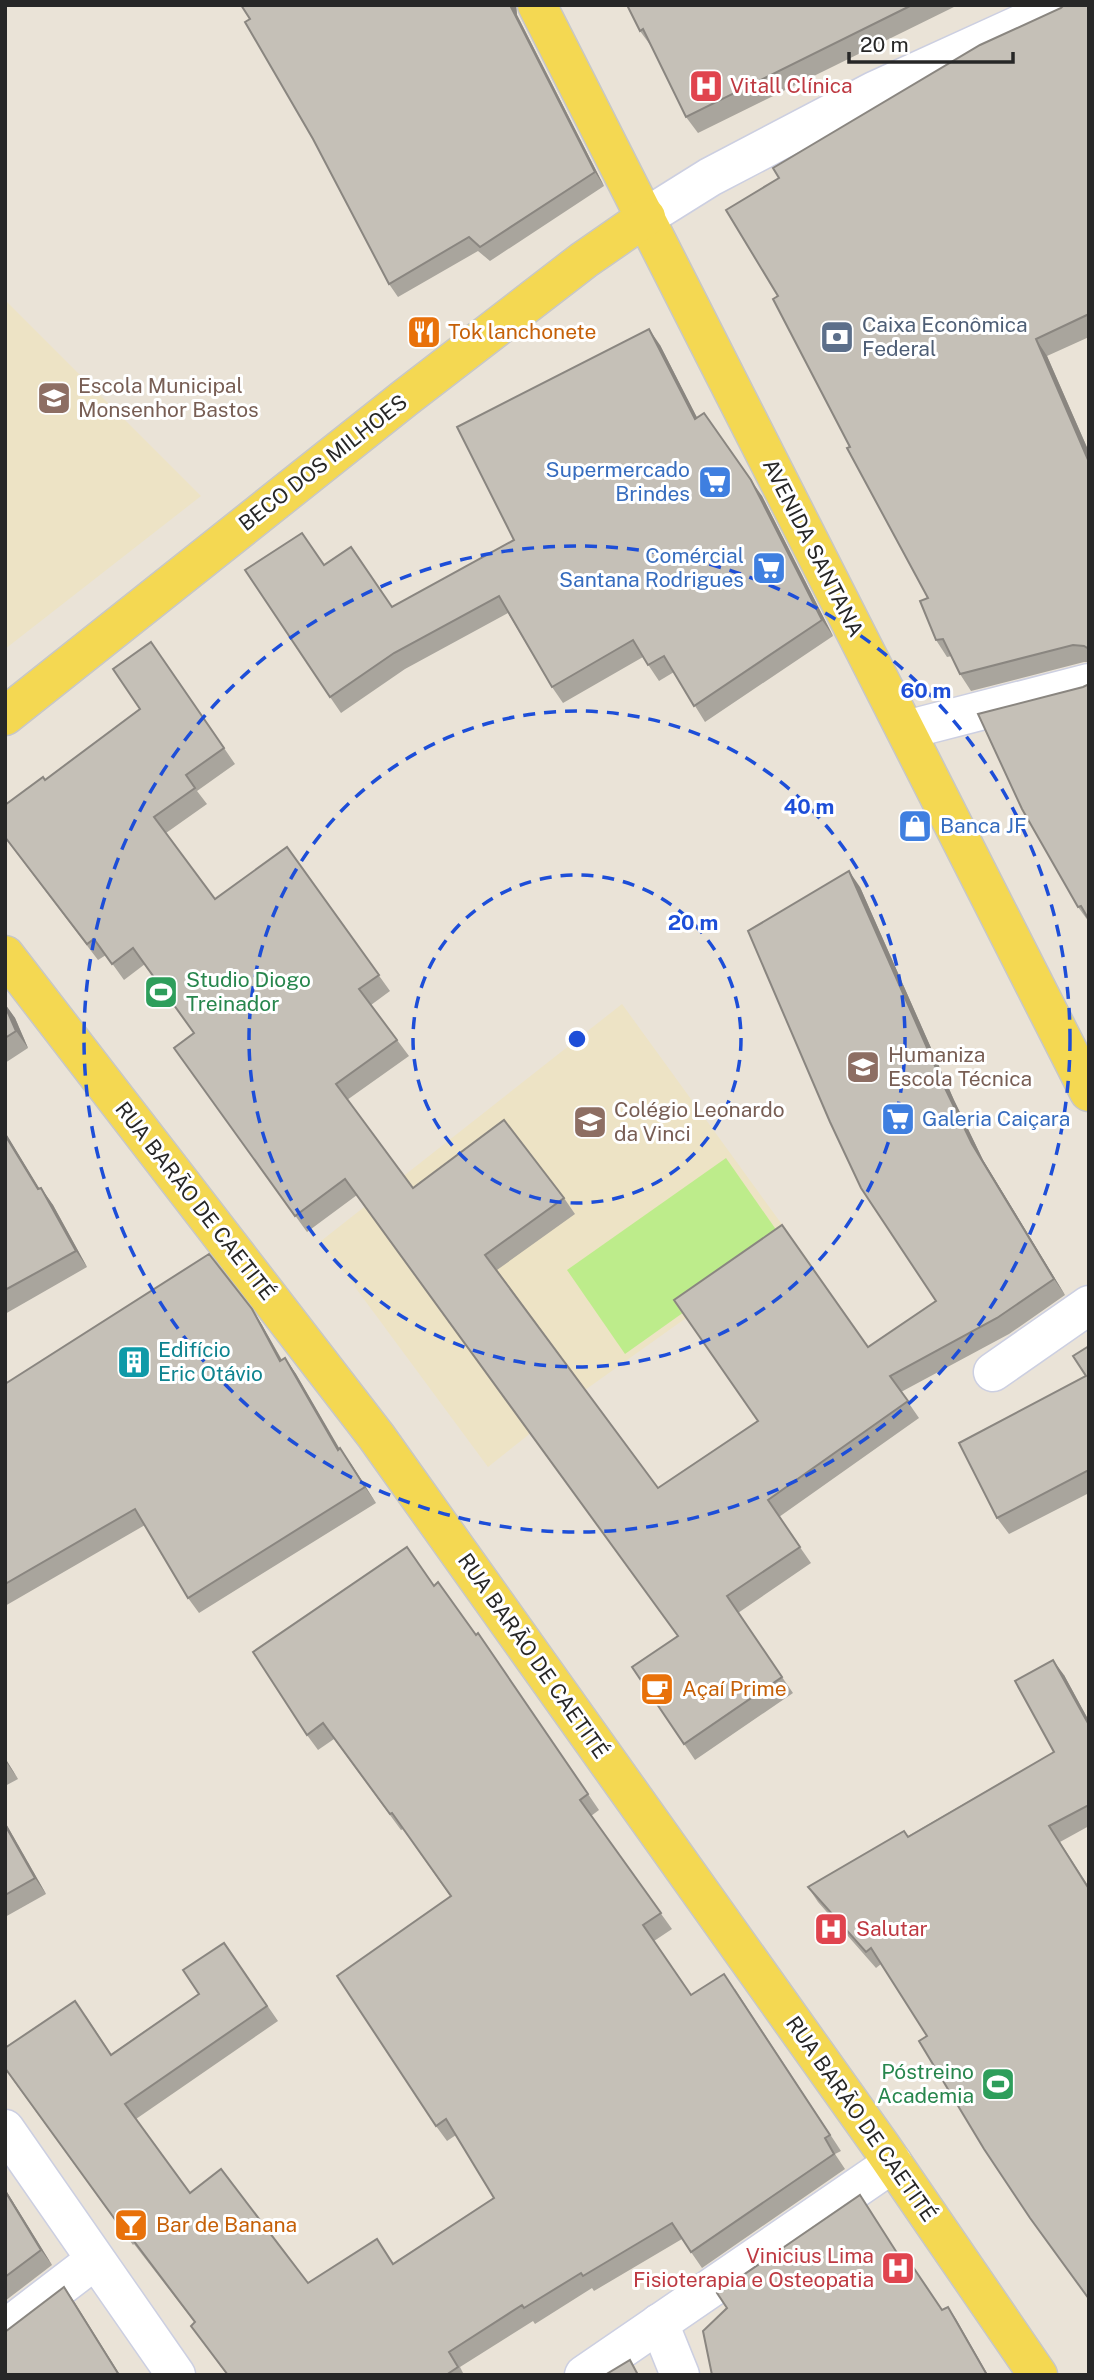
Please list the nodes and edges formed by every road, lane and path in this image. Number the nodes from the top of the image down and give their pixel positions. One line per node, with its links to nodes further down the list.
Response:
1 (537, 5): 3 (main road, AVENIDA SANTANA)
2 (1063, 5): 3 (street)
3 (646, 217): 5 (main road, BECO DOS MILHOES); 6 (main road, AVENIDA SANTANA)
4 (1089, 683): 6 (street)
5 (5, 716)
6 (906, 730): 8 (main road, AVENIDA SANTANA)
7 (5, 955): 12 (main road, RUA BARÃO DE CAETITÉ)
8 (1089, 1092)
9 (1089, 1305): 10 (street)
10 (993, 1372)
11 (5, 2129): 13 (street)
12 (892, 2163): 14 (street); 19 (main road, RUA BARÃO DE CAETITÉ)
13 (94, 2260): 15 (street); 16 (street)
14 (659, 2323): 17 (street); 18 (street)
15 (5, 2329)
16 (176, 2375)
17 (584, 2375)
18 (680, 2375)
19 (1038, 2375)

